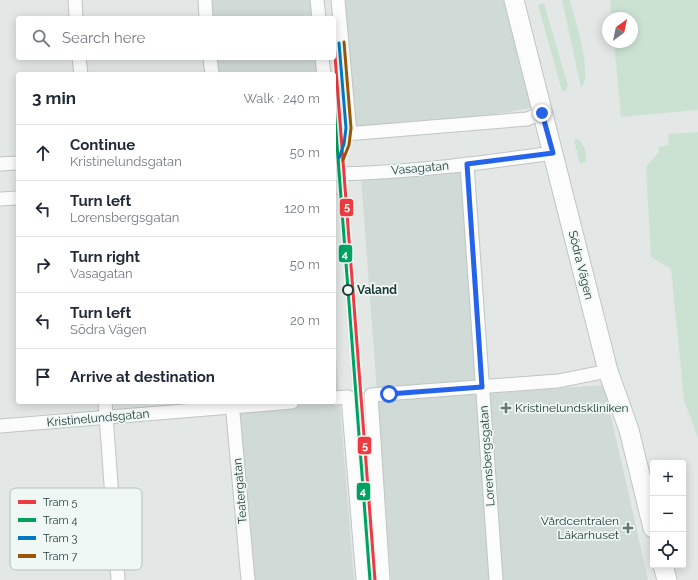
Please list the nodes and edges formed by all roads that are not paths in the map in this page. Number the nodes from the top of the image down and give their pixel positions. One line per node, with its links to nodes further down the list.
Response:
1 (75, 0): 6 (street)
2 (205, 0): 7 (street)
3 (317, 0): 8 (street)
4 (338, 0): 16 (street)
5 (514, 0): 15 (street, Södra Vägen)
6 (76, 16)
7 (206, 16)
8 (319, 16)
9 (80, 60): 12 (street)
10 (210, 60): 13 (street)
11 (322, 60): 14 (street)
12 (81, 72)
13 (212, 72)
14 (324, 72)
15 (542, 113): 16 (street); 18 (street, Södra Vägen)
16 (350, 134): 17 (street)
17 (336, 135)
18 (553, 153): 21 (street, Vasagatan); 25 (street, Södra Vägen)
19 (16, 163): 20 (street)
20 (0, 164)
21 (467, 164): 22 (street, Vasagatan); 26 (street, Lorensbergsgatan)
22 (336, 174)
23 (16, 198): 24 (street)
24 (0, 199)
25 (608, 372): 26 (street); 34 (street, Södra Vägen)
26 (482, 387): 40 (street); 41 (street, Lorensbergsgatan)
27 (336, 398): 39 (street)
28 (105, 404): 31 (street)
29 (252, 404): 30 (street, Kristinelundsgatan)
30 (232, 405): 31 (street, Kristinelundsgatan); 38 (street, Teatergatan)
31 (106, 417): 32 (street, Kristinelundsgatan); 33 (street)
32 (0, 426)
33 (111, 488)
34 (650, 516)
35 (664, 568): 42 (street)
36 (117, 570): 37 (street)
37 (118, 580)
38 (248, 580)
39 (363, 580)
40 (383, 580)
41 (496, 580)
42 (667, 580)

